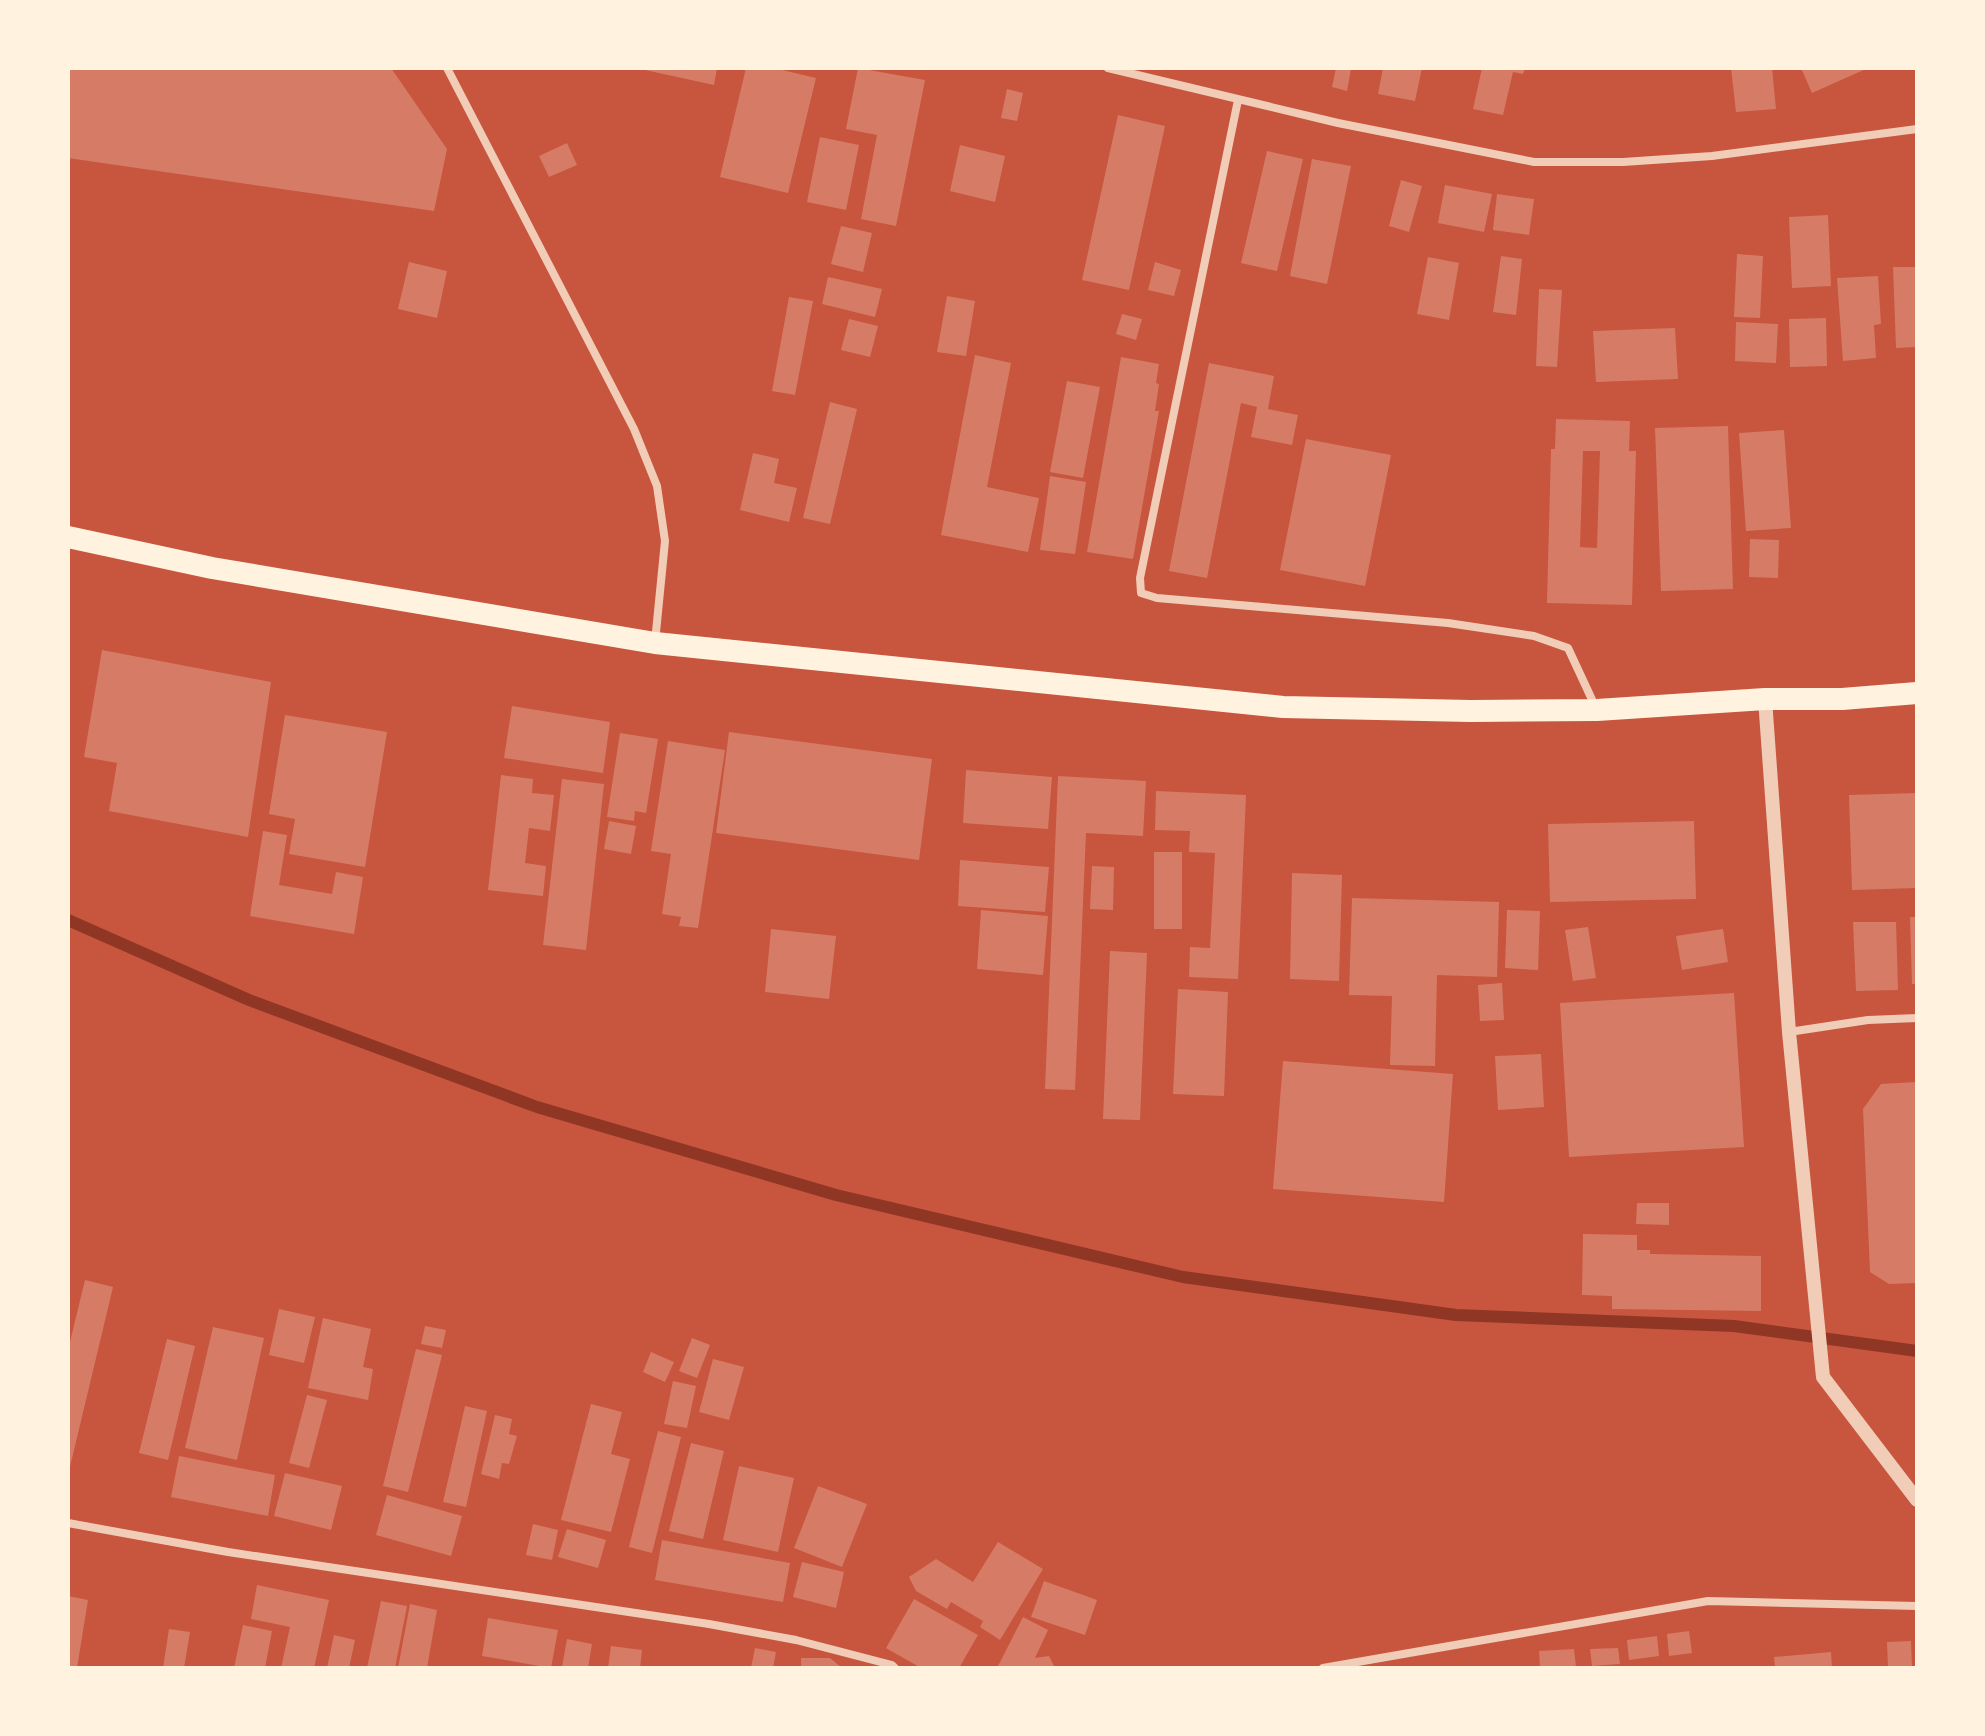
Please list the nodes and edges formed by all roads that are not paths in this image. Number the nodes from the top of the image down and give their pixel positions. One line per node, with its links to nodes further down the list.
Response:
1 (447, 68): 6 (street)
2 (1108, 68): 3 (street)
3 (1238, 100): 4 (street); 9 (street)
4 (1917, 129)
5 (68, 537): 6 (highway)
6 (655, 643): 9 (highway)
7 (1917, 693): 8 (highway)
8 (1765, 699): 9 (highway); 11 (street)
9 (1597, 710)
10 (1917, 1018): 11 (street)
11 (1789, 1032): 12 (street)
12 (1917, 1500)
13 (68, 1523): 15 (street)
14 (1917, 1606): 16 (street)
15 (895, 1668)
16 (1323, 1668)

